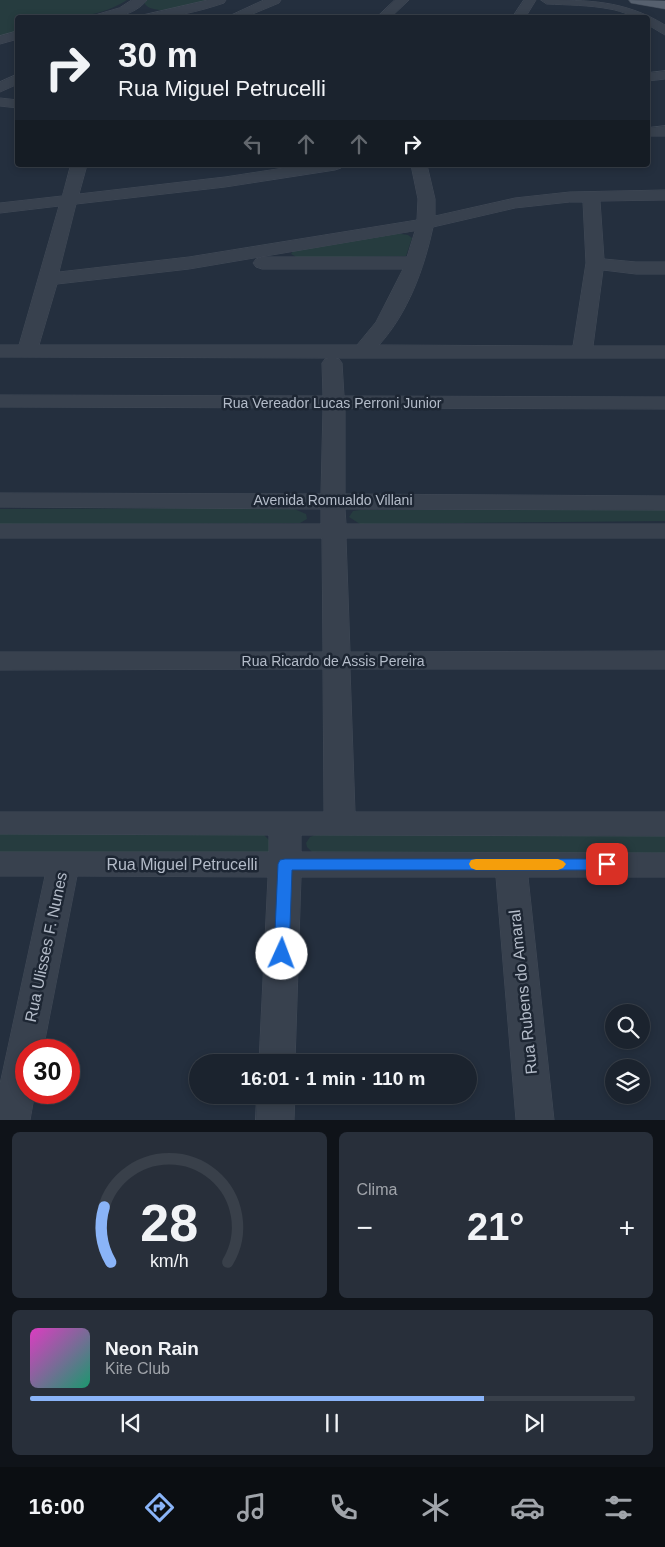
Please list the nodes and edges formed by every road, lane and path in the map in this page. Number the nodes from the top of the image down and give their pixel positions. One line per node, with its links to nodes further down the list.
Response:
1 (220, 0): 7 (street)
2 (275, 0): 10 (street)
3 (403, 0): 11 (street)
4 (530, 0): 12 (street)
5 (547, 0): 13 (street)
6 (140, 1): 7 (street); 8 (street)
7 (170, 14): 9 (street)
8 (109, 15)
9 (165, 15)
10 (238, 15)
11 (386, 15)
12 (520, 15)
13 (641, 15)
14 (15, 37): 15 (street)
15 (0, 40): 16 (street)
16 (15, 40)
17 (665, 75): 18 (street)
18 (650, 76)
19 (15, 78): 20 (street)
20 (0, 80)
21 (0, 94): 22 (street)
22 (15, 101)
23 (0, 102): 24 (street)
24 (15, 102)
25 (665, 131): 26 (street)
26 (650, 132)
27 (78, 167): 32 (street)
28 (322, 167): 32 (street)
29 (419, 167): 34 (street)
30 (665, 195): 31 (street)
31 (591, 196): 34 (street); 37 (street)
32 (68, 201): 33 (street); 39 (street)
33 (0, 208)
34 (425, 224): 35 (street); 36 (street)
35 (190, 263): 36 (street); 39 (street)
36 (415, 263): 42 (street)
37 (595, 263): 38 (street); 43 (street)
38 (665, 268)
39 (50, 279): 41 (street)
40 (0, 351): 41 (street)
41 (26, 351): 42 (street)
42 (363, 351): 43 (street)
43 (582, 352): 44 (street)
44 (665, 352)
45 (332, 362): 47 (street)
46 (0, 401): 47 (street, Rua Vereador Lucas Perroni Junior)
47 (334, 403): 48 (street, Rua Vereador Lucas Perroni Junior); 50 (street)
48 (665, 403)
49 (0, 500): 50 (street, Avenida Romualdo Villani)
50 (333, 500): 51 (street, Avenida Romualdo Villani); 54 (street)
51 (665, 502)
52 (0, 531): 54 (street)
53 (665, 531): 54 (street)
54 (334, 532): 57 (street)
55 (665, 660): 57 (street, Rua Ricardo de Assis Pereira)
56 (0, 661): 57 (street, Rua Ricardo de Assis Pereira)
57 (337, 662): 60 (street)
58 (0, 823): 59 (street)
59 (285, 823): 60 (street); 64 (street)
60 (340, 823): 61 (street)
61 (665, 824)
62 (64, 863): 63 (street, Rua Miguel Petrucelli); 64 (street, Rua Miguel Petrucelli); 69 (street, Rua Ulisses F. Nunes)
63 (0, 864)
64 (285, 864): 65 (street, Rua Miguel Petrucelli); 67 (street)
65 (511, 864): 66 (street, Rua Miguel Petrucelli); 71 (street, Rua Rubens do Amaral)
66 (665, 865)
67 (277, 1054)
68 (276, 1104): 70 (street)
69 (11, 1120)
70 (275, 1120)
71 (535, 1120)

